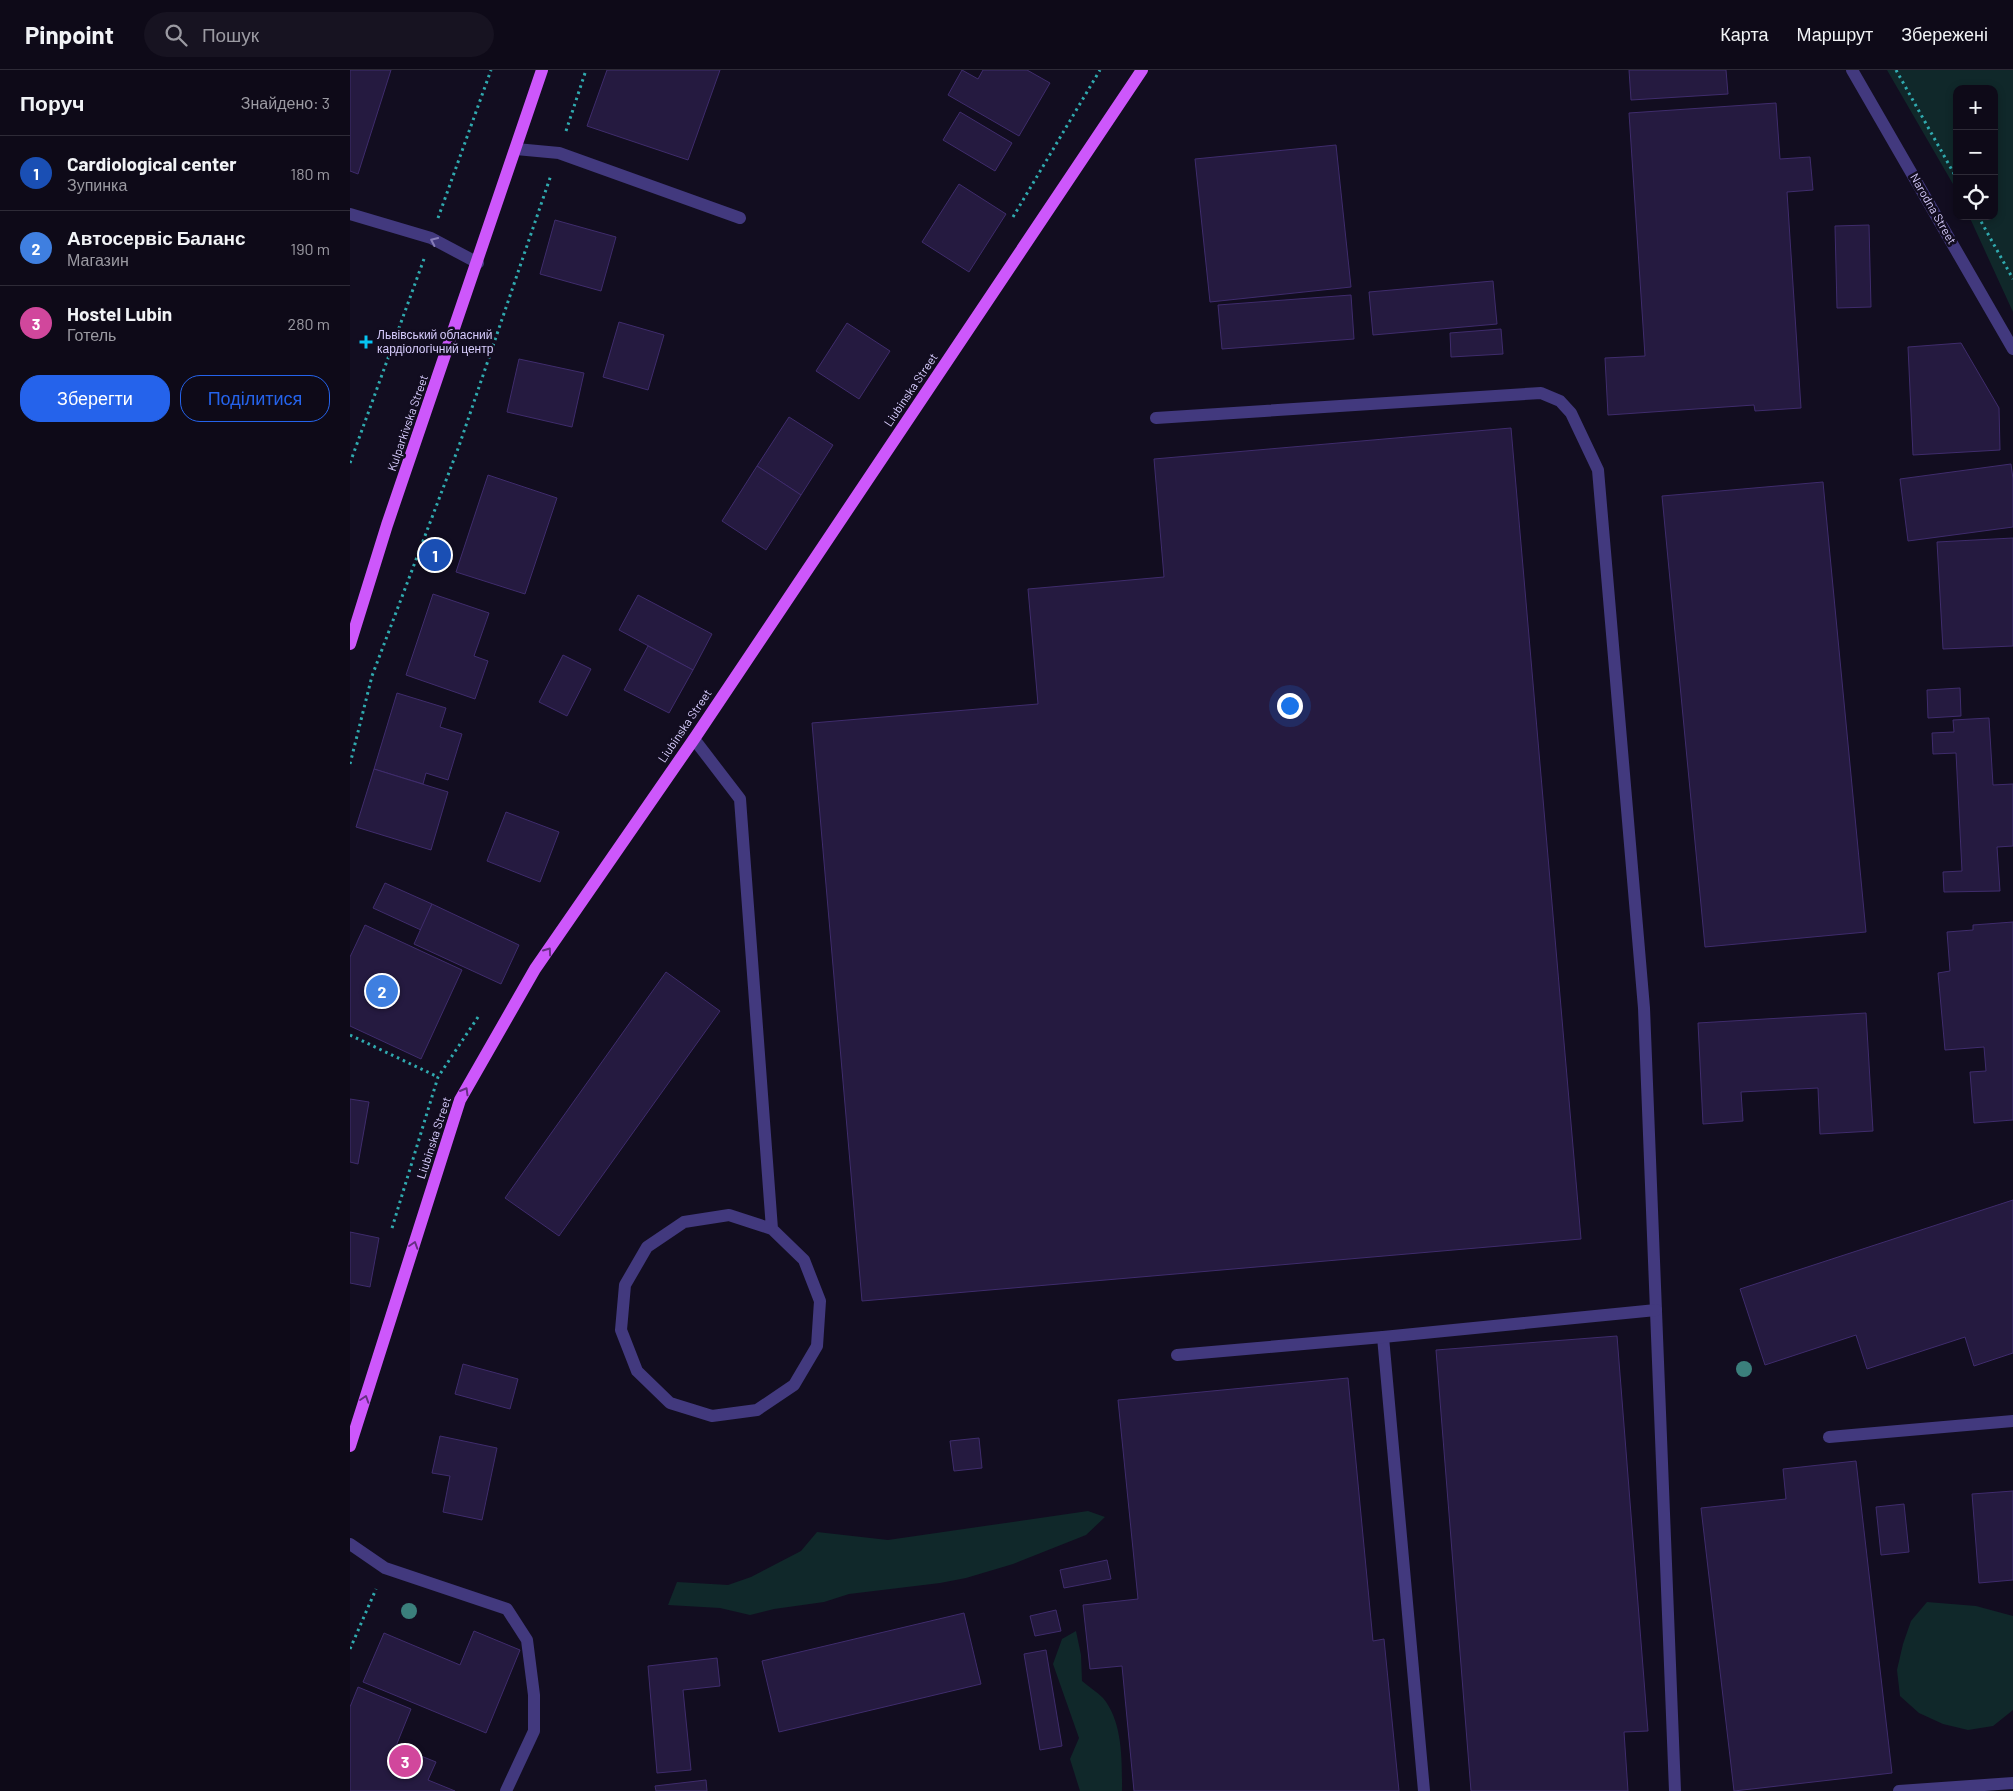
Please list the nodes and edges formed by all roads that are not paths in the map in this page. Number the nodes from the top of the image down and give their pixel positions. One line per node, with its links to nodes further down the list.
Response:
1 (542, 70): 4 (main road, Kulparkivska Street)
2 (1142, 70): 11 (main road, Liubinska Street)
3 (1852, 70): 8 (street, Narodna Street)
4 (516, 149): 6 (street); 7 (main road, Kulparkivska Street)
5 (350, 214): 7 (street, one-way to 5)
6 (740, 218)
7 (478, 263): 10 (main road, Kulparkivska Street)
8 (2013, 349)
9 (1156, 418): 13 (street)
10 (350, 644)
11 (694, 739): 12 (street); 18 (main road, Liubinska Street, one-way to 11)
12 (772, 1229): 12 (street)
13 (1656, 1310): 14 (street); 23 (street)
14 (1383, 1337): 15 (street); 22 (street)
15 (1177, 1355)
16 (2013, 1421): 17 (street)
17 (1829, 1437)
18 (350, 1446)
19 (350, 1544): 21 (street)
20 (2013, 1783): 24 (street)
21 (506, 1791)
22 (1424, 1791)
23 (1675, 1791)
24 (1900, 1791)

